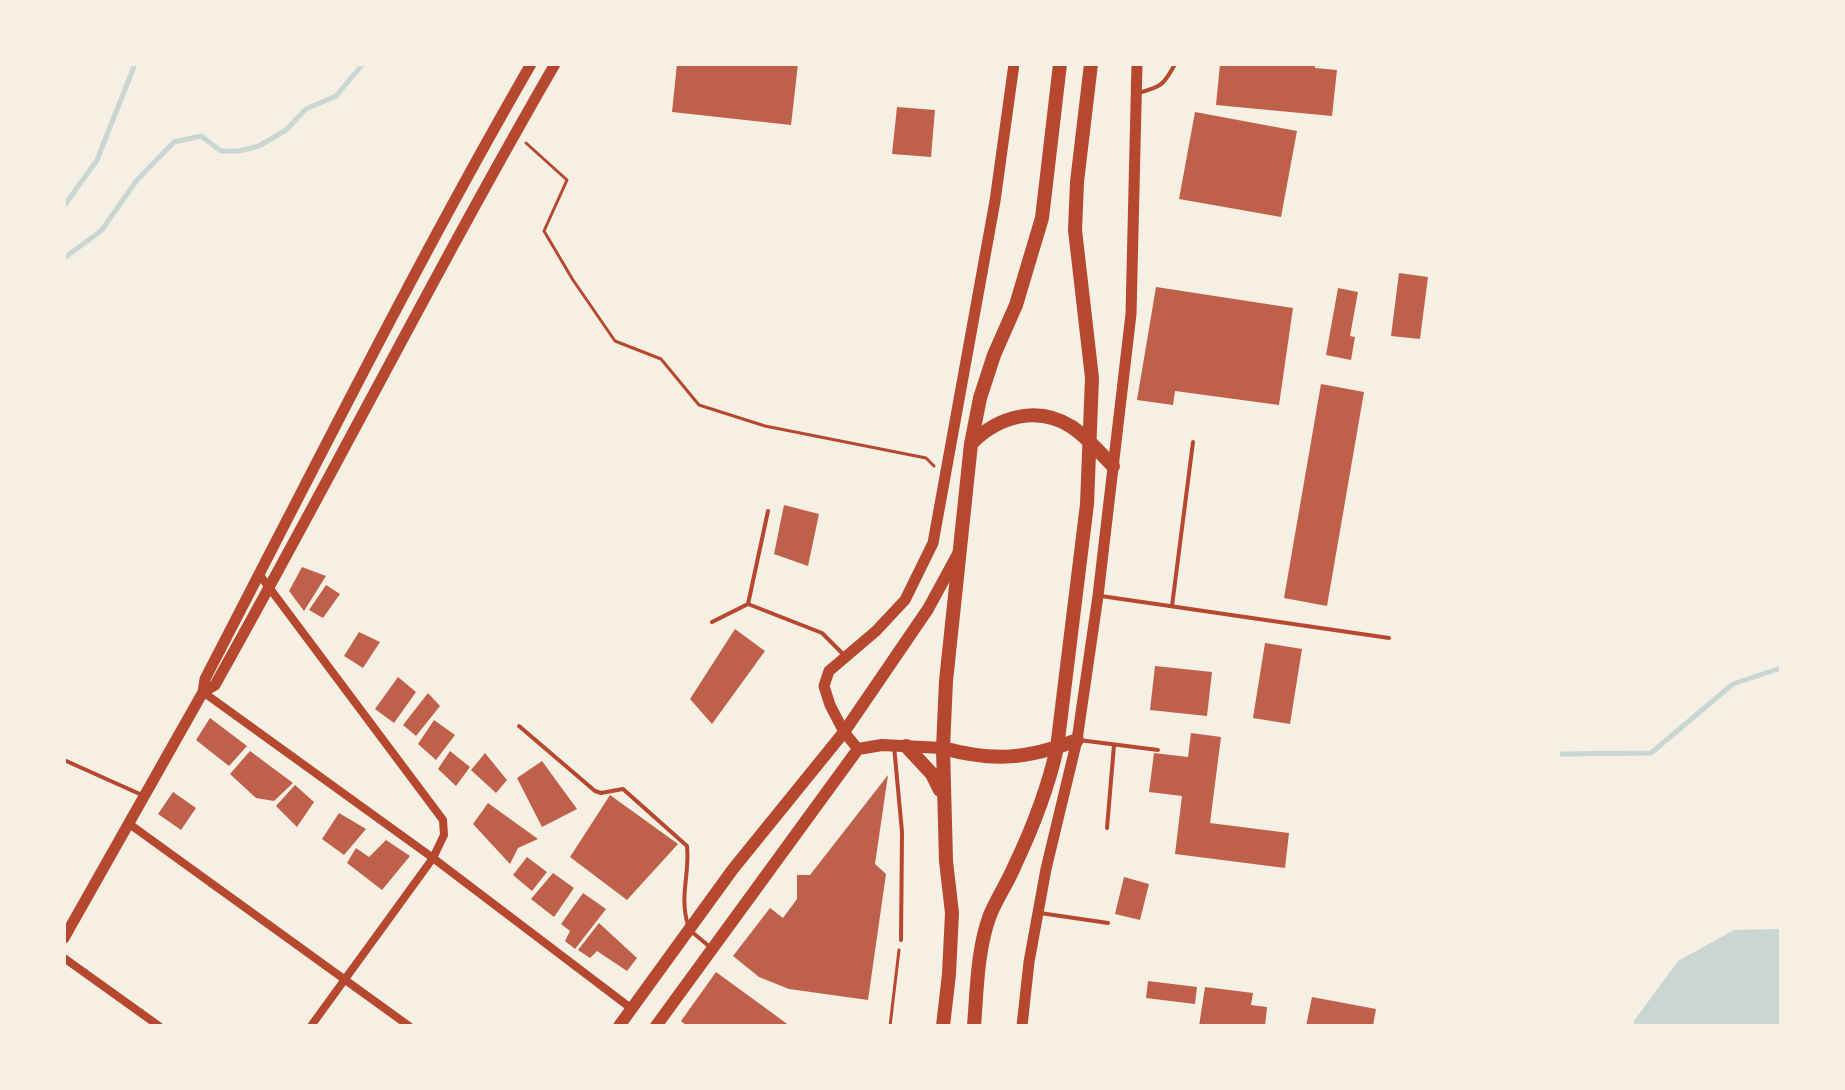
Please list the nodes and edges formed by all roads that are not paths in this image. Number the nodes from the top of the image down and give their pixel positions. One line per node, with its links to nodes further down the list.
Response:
1 (531, 64): 9 (street)
2 (1014, 64): 28 (street)
3 (1060, 64): 15 (highway)
4 (1091, 64): 14 (highway)
5 (1137, 64): 8 (street)
6 (1175, 64): 8 (lane)
7 (552, 65): 10 (street)
8 (1136, 93): 16 (street)
9 (461, 185): 10 (street); 11 (street)
10 (480, 194): 12 (street)
11 (389, 321): 12 (street); 18 (street)
12 (407, 330): 19 (street)
13 (1193, 442): 25 (lane)
14 (1090, 443): 15 (highway); 16 (highway); 36 (highway)
15 (971, 444): 20 (highway)
16 (1113, 466): 23 (street)
17 (768, 511): 24 (lane)
18 (290, 512): 19 (street); 21 (street)
19 (306, 521): 22 (street)
20 (962, 545): 31 (main road); 35 (highway)
21 (259, 574): 22 (street); 29 (street)
22 (270, 588): 29 (street); 44 (street)
23 (1098, 596): 25 (lane); 32 (street)
24 (748, 604): 26 (lane); 28 (lane)
25 (1172, 606): 27 (lane)
26 (712, 622)
27 (1389, 638)
28 (847, 658): 31 (street)
29 (203, 692): 41 (street); 44 (street)
30 (519, 726): 47 (lane)
31 (844, 732): 37 (street); 47 (main road)
32 (1077, 740): 33 (lane); 36 (highway); 45 (street)
33 (1114, 745): 38 (lane); 43 (lane)
34 (900, 746): 35 (main road); 37 (main road); 40 (highway); 49 (lane)
35 (943, 748): 36 (highway); 40 (highway)
36 (1057, 748): 60 (highway)
37 (858, 749): 50 (main road)
38 (1158, 750)
39 (64, 760): 41 (lane)
40 (943, 795): 59 (highway)
41 (143, 796): 42 (street)
42 (128, 823): 48 (street); 52 (street)
43 (1107, 828)
44 (433, 858): 52 (street); 53 (street)
45 (1038, 913): 46 (lane); 61 (street)
46 (1108, 923)
47 (689, 930): 50 (lane); 53 (main road)
48 (64, 938)
49 (901, 940)
50 (712, 948): 58 (main road)
51 (64, 958): 54 (street)
52 (345, 979): 55 (street); 56 (street)
53 (632, 1009): 57 (main road)
54 (159, 1026)
55 (311, 1026)
56 (409, 1026)
57 (619, 1026)
58 (656, 1026)
59 (943, 1026)
60 (974, 1026)
61 (1022, 1026)

